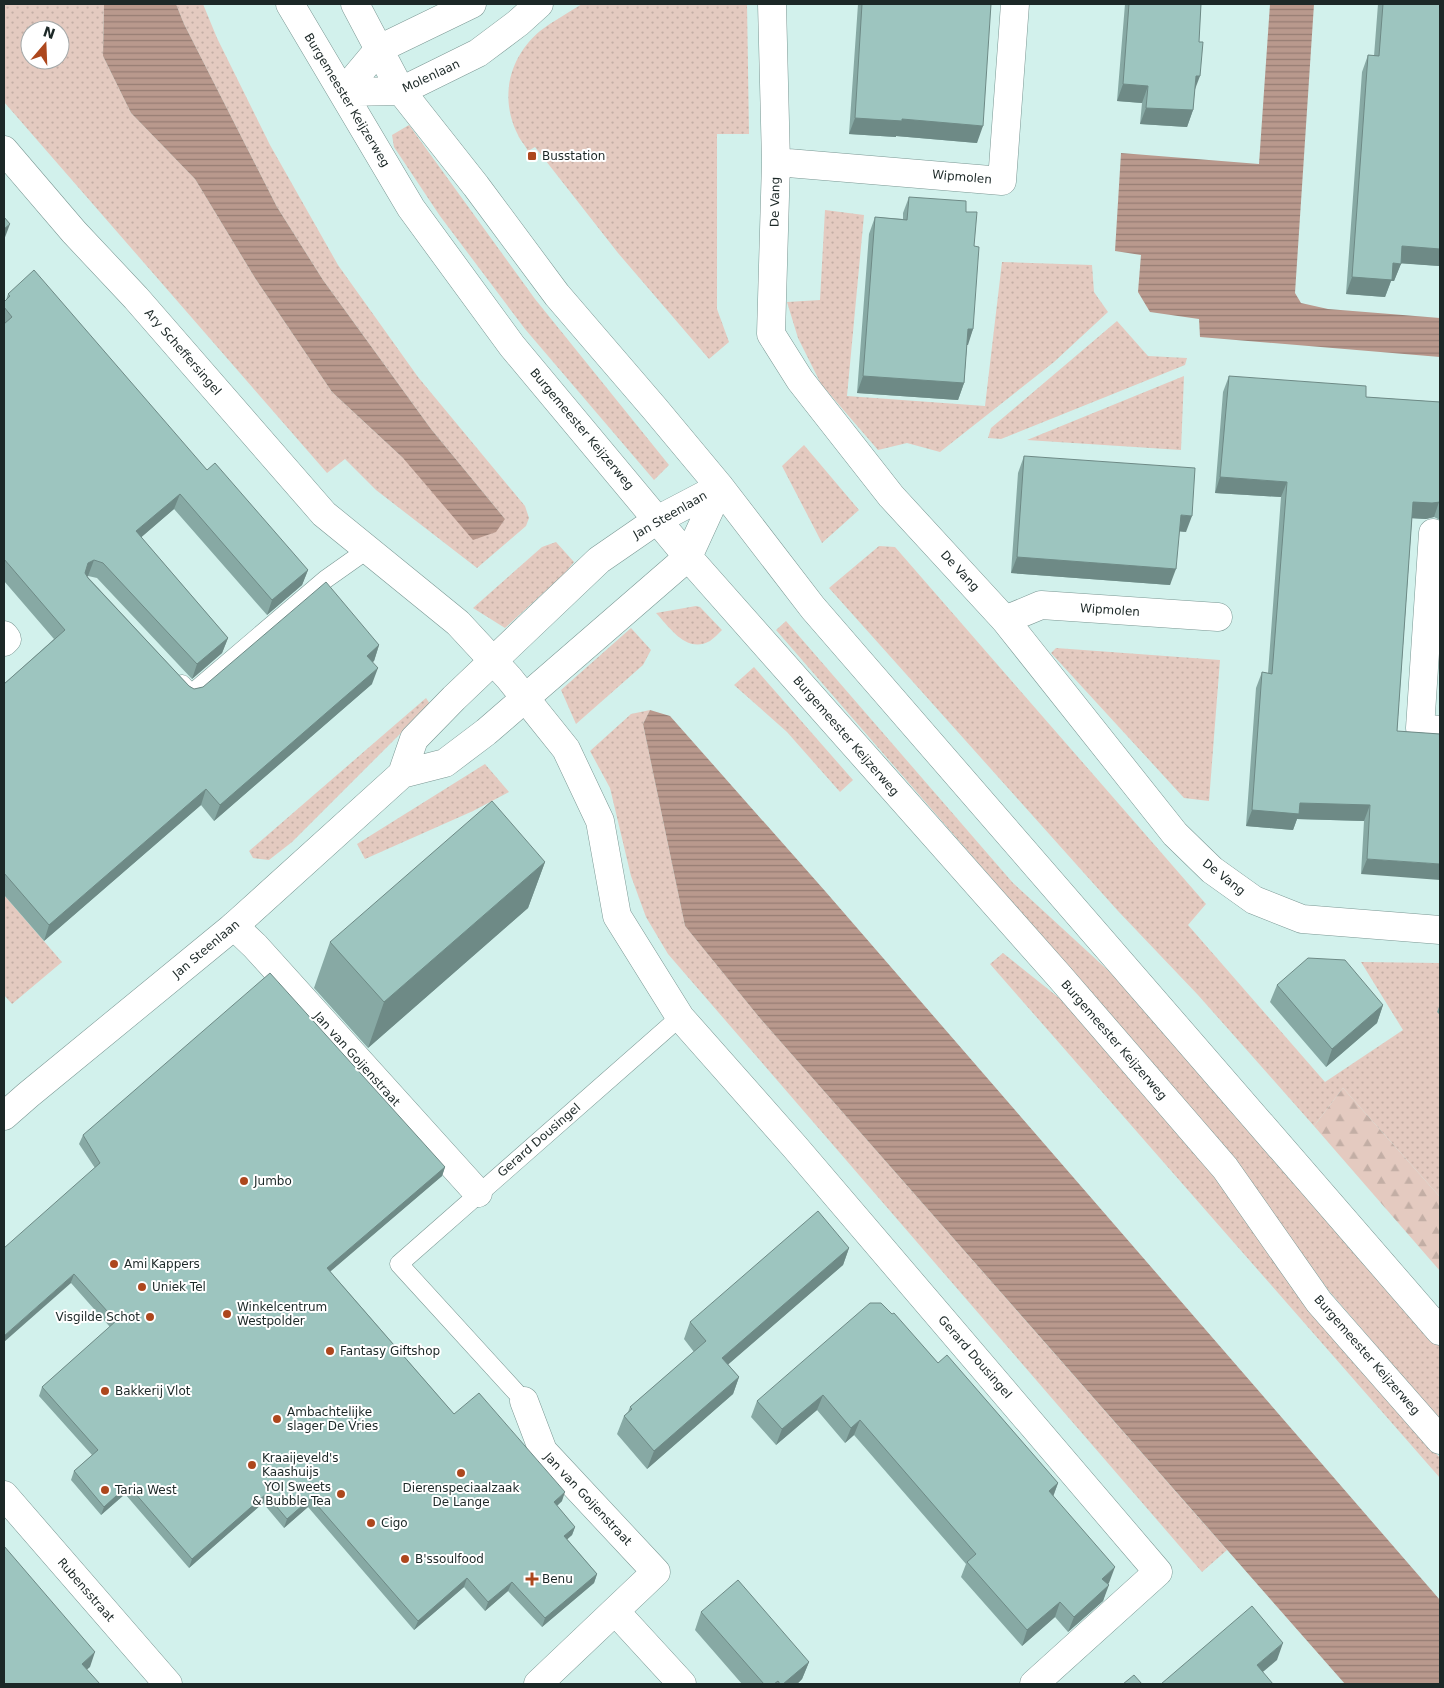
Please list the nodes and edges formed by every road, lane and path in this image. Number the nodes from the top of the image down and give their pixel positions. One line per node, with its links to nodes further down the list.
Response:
1 (290, 4): 9 (street, Burgemeester Keijzerweg)
2 (355, 4): 7 (street)
3 (472, 4): 7 (street)
4 (539, 4): 8 (street, Molenlaan)
5 (772, 4): 11 (street, De Vang)
6 (1015, 4): 11 (street, Wipmolen)
7 (379, 49): 8 (street); 9 (street)
8 (401, 91): 9 (street, Molenlaan); 12 (street)
9 (343, 92): 13 (street, Burgemeester Keijzerweg)
10 (4, 150): 15 (street, Ary Scheffersingel)
11 (776, 162): 18 (street, De Vang)
12 (720, 486): 13 (street, Jan Steenlaan); 16 (street, Jan Steenlaan); 32 (street)
13 (657, 520): 16 (street, Burgemeester Keijzerweg); 21 (street, Jan Steenlaan)
14 (1433, 533): 24 (street)
15 (367, 550): 21 (street, Ary Scheffersingel); 22 (lane)
16 (688, 557): 23 (street, Jan Steenlaan); 34 (street, Burgemeester Keijzerweg)
17 (1218, 617): 18 (street, Wipmolen)
18 (1005, 620): 27 (street, De Vang)
19 (4, 635): 20 (street)
20 (4, 642)
21 (492, 661): 23 (street, Ary Scheffersingel); 25 (street, Jan Steenlaan)
22 (171, 673)
23 (525, 699): 25 (street, Jan Steenlaan); 28 (street, Gerard Dousingel)
24 (1440, 730)
25 (402, 774): 26 (street, Jan Steenlaan)
26 (234, 926): 29 (street, Jan Steenlaan); 30 (street, Jan van Goijenstraat)
27 (1440, 930)
28 (680, 1017): 30 (lane, Gerard Dousingel); 40 (street, Gerard Dousingel)
29 (4, 1116)
30 (478, 1193): 31 (lane, Gerard Dousingel)
31 (399, 1264): 33 (lane, Jan van Goijenstraat)
32 (1440, 1331)
33 (524, 1401): 36 (street, Jan van Goijenstraat)
34 (1440, 1440)
35 (4, 1495): 37 (street, Rubensstraat)
36 (615, 1610): 38 (street, Jan van Goijenstraat); 39 (street)
37 (168, 1684)
38 (538, 1684)
39 (682, 1684)
40 (1034, 1684)

